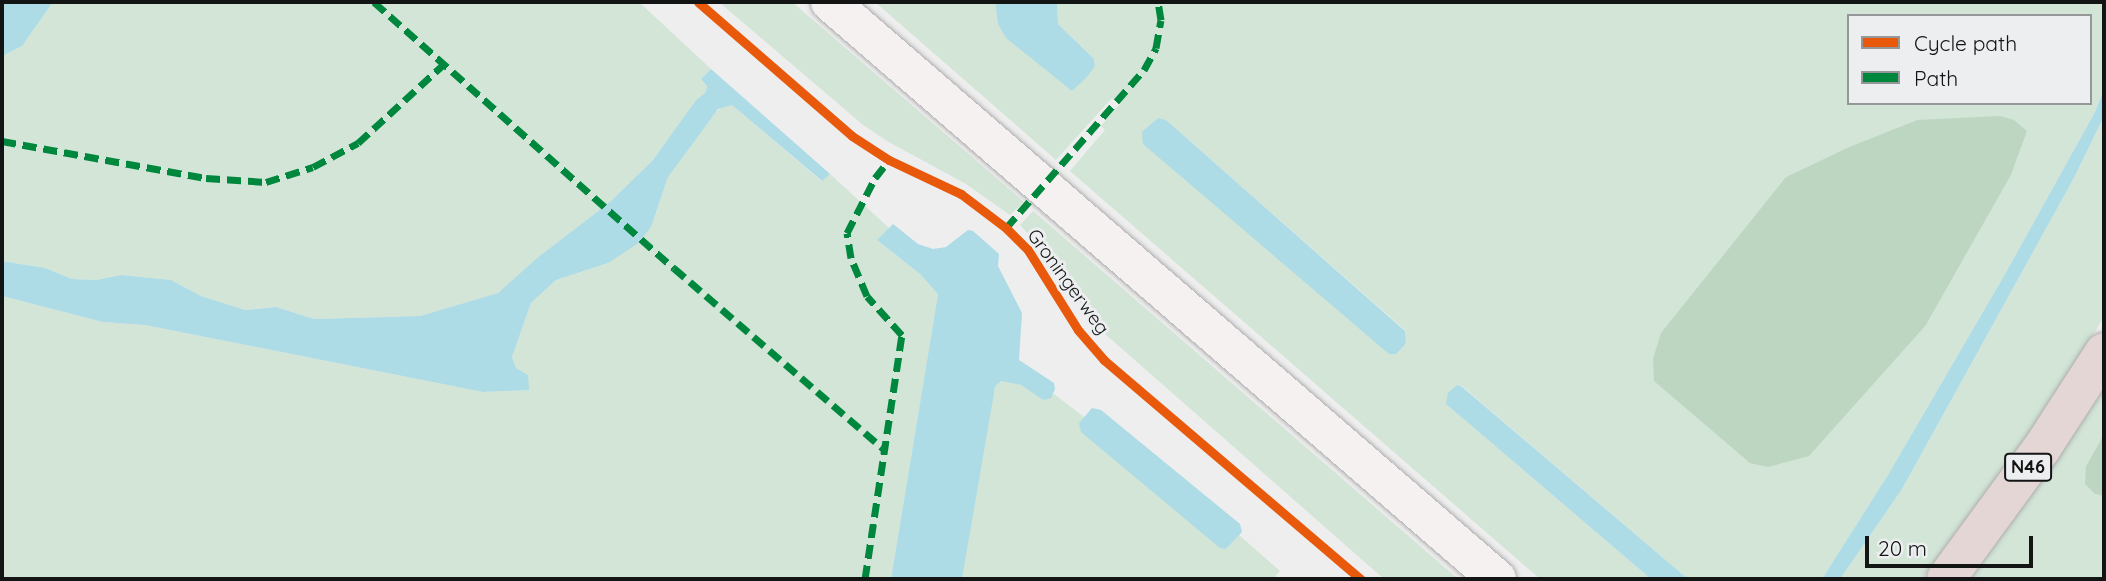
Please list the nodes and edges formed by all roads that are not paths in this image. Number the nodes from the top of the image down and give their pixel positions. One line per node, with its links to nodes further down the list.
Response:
1 (830, 2): 3 (main road)
2 (2104, 352): 4 (highway, N46)
3 (1497, 579)
4 (1946, 579)

